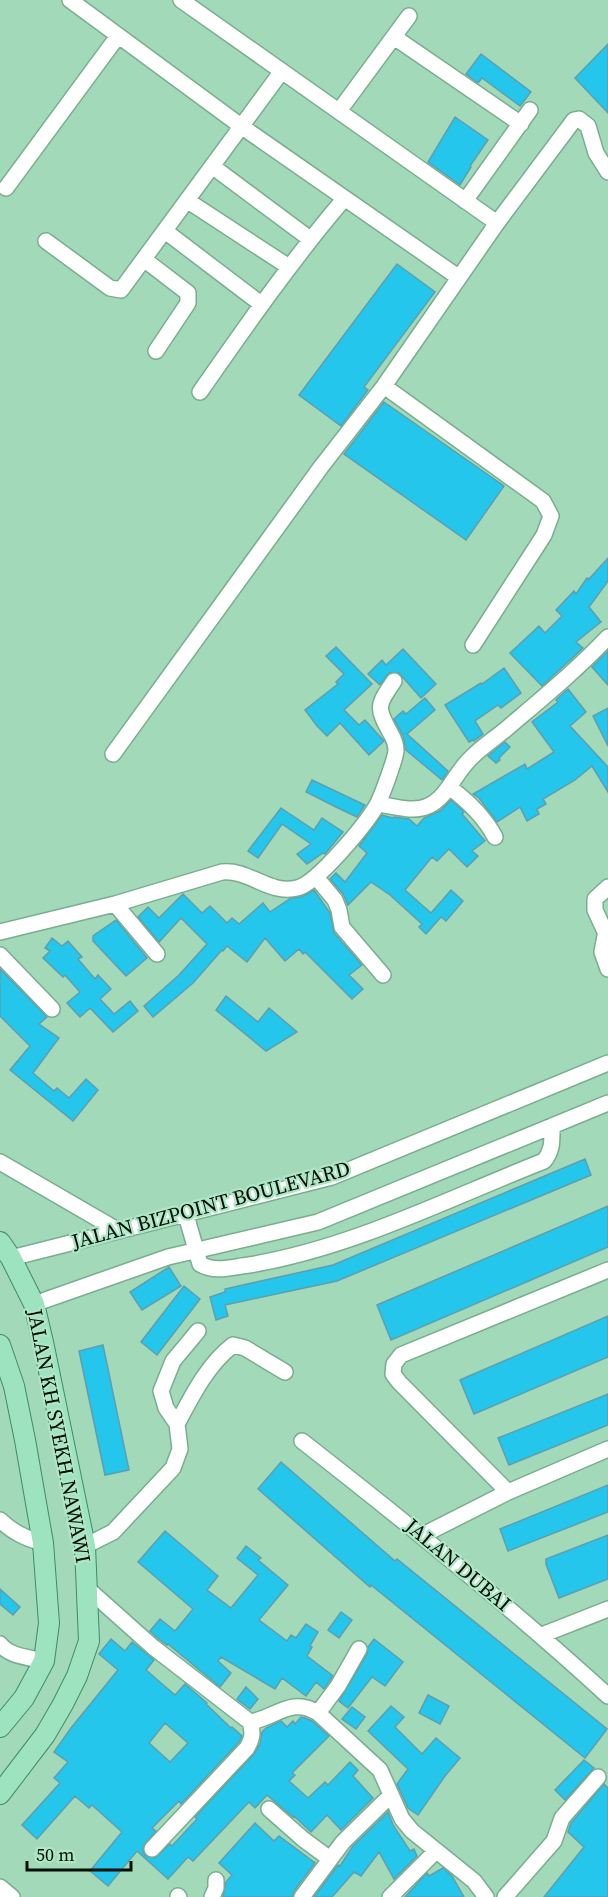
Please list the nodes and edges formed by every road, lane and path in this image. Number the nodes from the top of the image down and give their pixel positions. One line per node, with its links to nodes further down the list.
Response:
1 (181, 0): 6 (street)
2 (74, 1): 4 (street)
3 (409, 16): 5 (street)
4 (118, 36): 10 (street); 13 (street)
5 (394, 37): 7 (street); 9 (street)
6 (282, 71): 7 (street); 10 (street)
7 (339, 111): 16 (street)
8 (530, 111): 9 (street)
9 (521, 124): 16 (street)
10 (241, 126): 11 (street); 14 (street)
11 (212, 166): 15 (street); 19 (street)
12 (608, 172): 17 (street)
13 (6, 188)
14 (344, 199): 19 (street); 23 (street)
15 (188, 201): 18 (street); 22 (street)
16 (465, 201): 17 (street)
17 (497, 223): 23 (street)
18 (165, 231): 21 (street); 24 (street)
19 (310, 239): 22 (street)
20 (46, 241): 21 (street)
21 (145, 260): 25 (street)
22 (289, 267): 24 (street)
23 (458, 277): 26 (street)
24 (261, 303): 27 (street)
25 (156, 351)
26 (384, 386): 29 (street); 31 (street)
27 (200, 392)
28 (608, 637): 32 (street)
29 (473, 645)
30 (394, 681): 33 (street)
31 (113, 754)
32 (449, 787): 33 (street); 34 (street)
33 (378, 804): 35 (street)
34 (495, 837)
35 (316, 877): 37 (street); 43 (street)
36 (608, 887): 39 (street)
37 (115, 904): 38 (street); 40 (street)
38 (0, 932)
39 (607, 937): 42 (street)
40 (157, 954)
41 (0, 955): 44 (street)
42 (608, 969)
43 (383, 975)
44 (52, 1009)
45 (608, 1063): 49 (street, JALAN BIZPOINT BOULEVARD)
46 (608, 1103): 47 (street, JALAN BIZPOINT BOULEVARD)
47 (552, 1126): 52 (street, JALAN BIZPOINT BOULEVARD); 52 (street)
48 (0, 1162): 50 (street)
49 (186, 1215): 50 (street, JALAN BIZPOINT BOULEVARD); 52 (street)
50 (119, 1231): 51 (street, JALAN BIZPOINT BOULEVARD)
51 (5, 1250): 54 (main road, JALAN KH SYEKH NAWAWI)
52 (195, 1251): 54 (street, JALAN BIZPOINT BOULEVARD)
53 (608, 1270): 61 (street)
54 (34, 1304): 65 (main road, JALAN KH SYEKH NAWAWI)
55 (198, 1331): 58 (street)
56 (0, 1345): 64 (main road, JALAN KH SYEKH NAWAWI)
57 (285, 1372): 58 (street)
58 (177, 1424): 65 (street)
59 (302, 1441): 63 (street, JALAN DUBAI)
60 (608, 1449): 61 (street)
61 (508, 1492): 63 (street)
62 (0, 1520): 64 (street)
63 (423, 1535): 68 (street, JALAN DUBAI)
64 (43, 1543): 71 (main road, JALAN KH SYEKH NAWAWI)
65 (85, 1546): 66 (main road, JALAN KH SYEKH NAWAWI)
66 (88, 1589): 74 (street); 77 (main road, JALAN KH SYEKH NAWAWI)
67 (608, 1609): 68 (street)
68 (542, 1635): 72 (street, JALAN DUBAI)
69 (0, 1644): 71 (street)
70 (359, 1649): 73 (street)
71 (44, 1660): 75 (main road, JALAN KH SYEKH NAWAWI)
72 (608, 1696)
73 (318, 1713): 74 (street); 78 (street)
74 (250, 1722): 80 (street)
75 (0, 1727)
76 (598, 1777): 90 (street)
77 (0, 1794)
78 (390, 1796): 81 (street); 82 (street)
79 (269, 1809): 82 (street)
80 (152, 1849)
81 (436, 1851): 88 (street); 89 (street)
82 (330, 1859): 87 (street)
83 (216, 1880): 86 (street)
84 (0, 1887): 85 (street)
85 (12, 1897)
86 (212, 1897)
87 (302, 1897)
88 (390, 1897)
89 (486, 1897)
90 (505, 1897)

